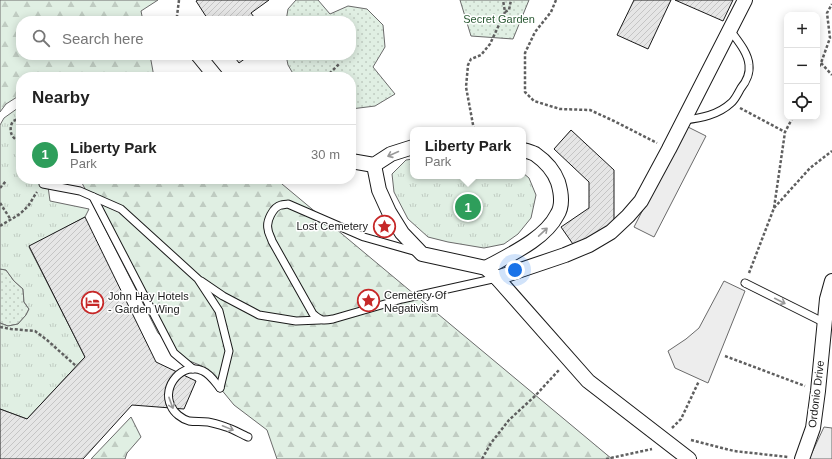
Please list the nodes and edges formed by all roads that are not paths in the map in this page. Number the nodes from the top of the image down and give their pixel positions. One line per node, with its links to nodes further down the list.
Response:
1 (746, 0): 2 (street)
2 (730, 30): 5 (street); 5 (lane)
3 (202, 60): 4 (street)
4 (212, 72)
5 (685, 120): 14 (street)
6 (410, 148): 9 (street, one-way to 9)
7 (526, 151): 13 (street, one-way to 7)
8 (356, 162): 9 (street)
9 (374, 165): 12 (street)
10 (43, 184): 11 (lane)
11 (93, 197): 15 (lane); 20 (lane)
12 (422, 254): 13 (street); 18 (lane)
13 (486, 268): 14 (street)
14 (497, 278): 18 (lane); 22 (street)
15 (198, 279): 18 (lane); 20 (lane)
16 (832, 281): 19 (street, Ordonio Drive)
17 (745, 283): 19 (lane, one-way to 19)
18 (320, 320)
19 (825, 323): 23 (street, Ordonio Drive)
20 (192, 369): 21 (lane, one-way to 21)
21 (248, 437)
22 (688, 459)
23 (802, 459)

